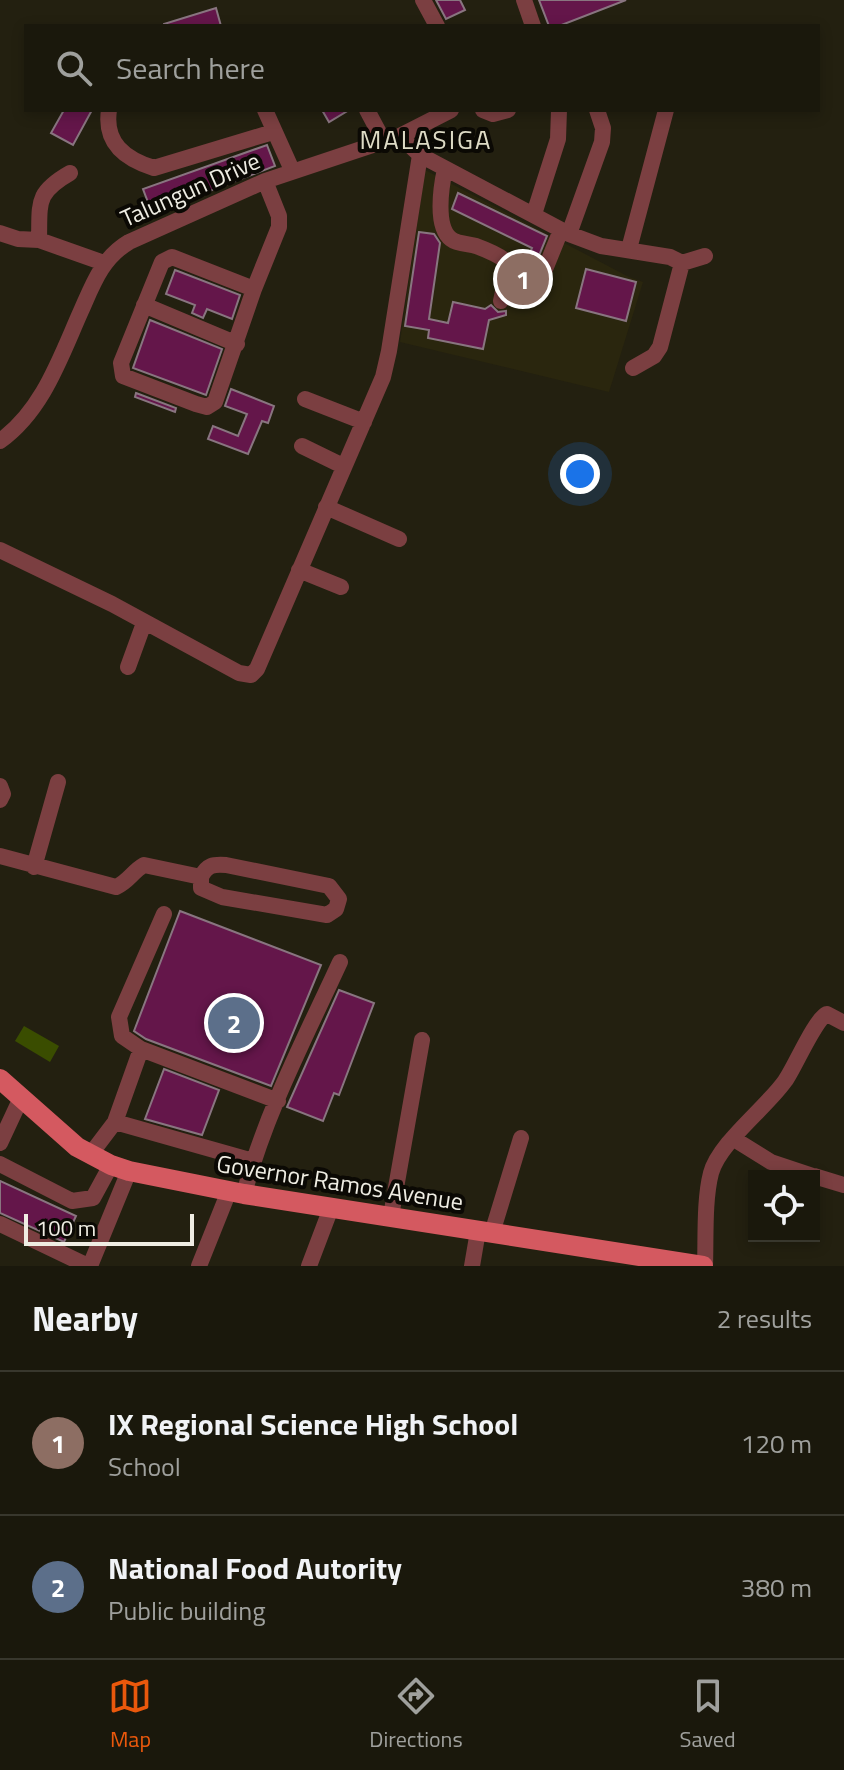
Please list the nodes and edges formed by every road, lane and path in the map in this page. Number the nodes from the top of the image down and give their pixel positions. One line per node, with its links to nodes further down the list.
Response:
1 (423, 0): 3 (street)
2 (524, 0): 4 (street)
3 (436, 24)
4 (532, 24)
5 (109, 112): 12 (street)
6 (266, 112): 12 (street)
7 (368, 112): 14 (street)
8 (447, 112): 13 (street, Talungun Drive)
9 (559, 112): 20 (street)
10 (598, 112): 21 (street)
11 (665, 112): 24 (street)
12 (273, 132): 17 (street)
13 (400, 136): 14 (street, Talungun Drive); 15 (street)
14 (384, 142): 17 (street, Talungun Drive)
15 (420, 155): 16 (street); 35 (street)
16 (445, 169): 20 (street); 30 (street)
17 (292, 170): 19 (street, Talungun Drive)
18 (70, 173): 23 (street)
19 (265, 181): 26 (street, Talungun Drive); 28 (street)
20 (534, 214): 21 (street)
21 (565, 232): 24 (street); 29 (street)
22 (0, 233): 23 (street)
23 (39, 240): 26 (street)
24 (629, 249): 27 (street)
25 (705, 256): 27 (street)
26 (104, 263): 36 (street, Talungun Drive)
27 (682, 263): 33 (street)
28 (254, 289): 31 (street); 32 (street)
29 (537, 289)
30 (501, 301)
31 (144, 305): 32 (street); 32 (street)
32 (237, 344)
33 (633, 368)
34 (305, 399): 35 (street)
35 (364, 422): 38 (street)
36 (0, 441)
37 (302, 446): 38 (street)
38 (343, 466): 39 (street)
39 (326, 507): 40 (street); 42 (street)
40 (399, 539)
41 (0, 550): 44 (street)
42 (299, 570): 43 (street); 44 (street)
43 (341, 587)
44 (144, 623): 45 (street)
45 (128, 667)
46 (58, 782): 50 (street)
47 (0, 786): 48 (street)
48 (0, 800)
49 (0, 856): 50 (street)
50 (34, 867): 51 (street)
51 (201, 877): 51 (street)
52 (164, 914): 56 (street)
53 (340, 962): 59 (street)
54 (844, 1023): 62 (street)
55 (422, 1040): 73 (street)
56 (141, 1049): 59 (street); 60 (street)
57 (0, 1079): 58 (main road, Governor Ramos Avenue)
58 (21, 1098): 63 (street); 64 (main road, Governor Ramos Avenue)
59 (278, 1101): 65 (street)
60 (115, 1122): 64 (street); 65 (street)
61 (521, 1138): 75 (street)
62 (734, 1139): 68 (street); 81 (street)
63 (0, 1143)
64 (90, 1155): 67 (main road, Governor Ramos Avenue)
65 (253, 1161): 71 (street)
66 (0, 1164): 67 (street)
67 (120, 1168): 71 (main road, Governor Ramos Avenue); 77 (street)
68 (793, 1170)
69 (820, 1178): 70 (street)
70 (844, 1185)
71 (236, 1192): 72 (main road, Governor Ramos Avenue); 78 (street)
72 (331, 1208): 73 (main road, Governor Ramos Avenue); 79 (street)
73 (391, 1216): 75 (main road, Governor Ramos Avenue)
74 (0, 1224): 77 (street)
75 (485, 1232): 76 (main road, Governor Ramos Avenue); 80 (street)
76 (681, 1264): 81 (main road, Governor Ramos Avenue)
77 (89, 1266)
78 (199, 1266)
79 (309, 1266)
80 (472, 1266)
81 (704, 1266)

